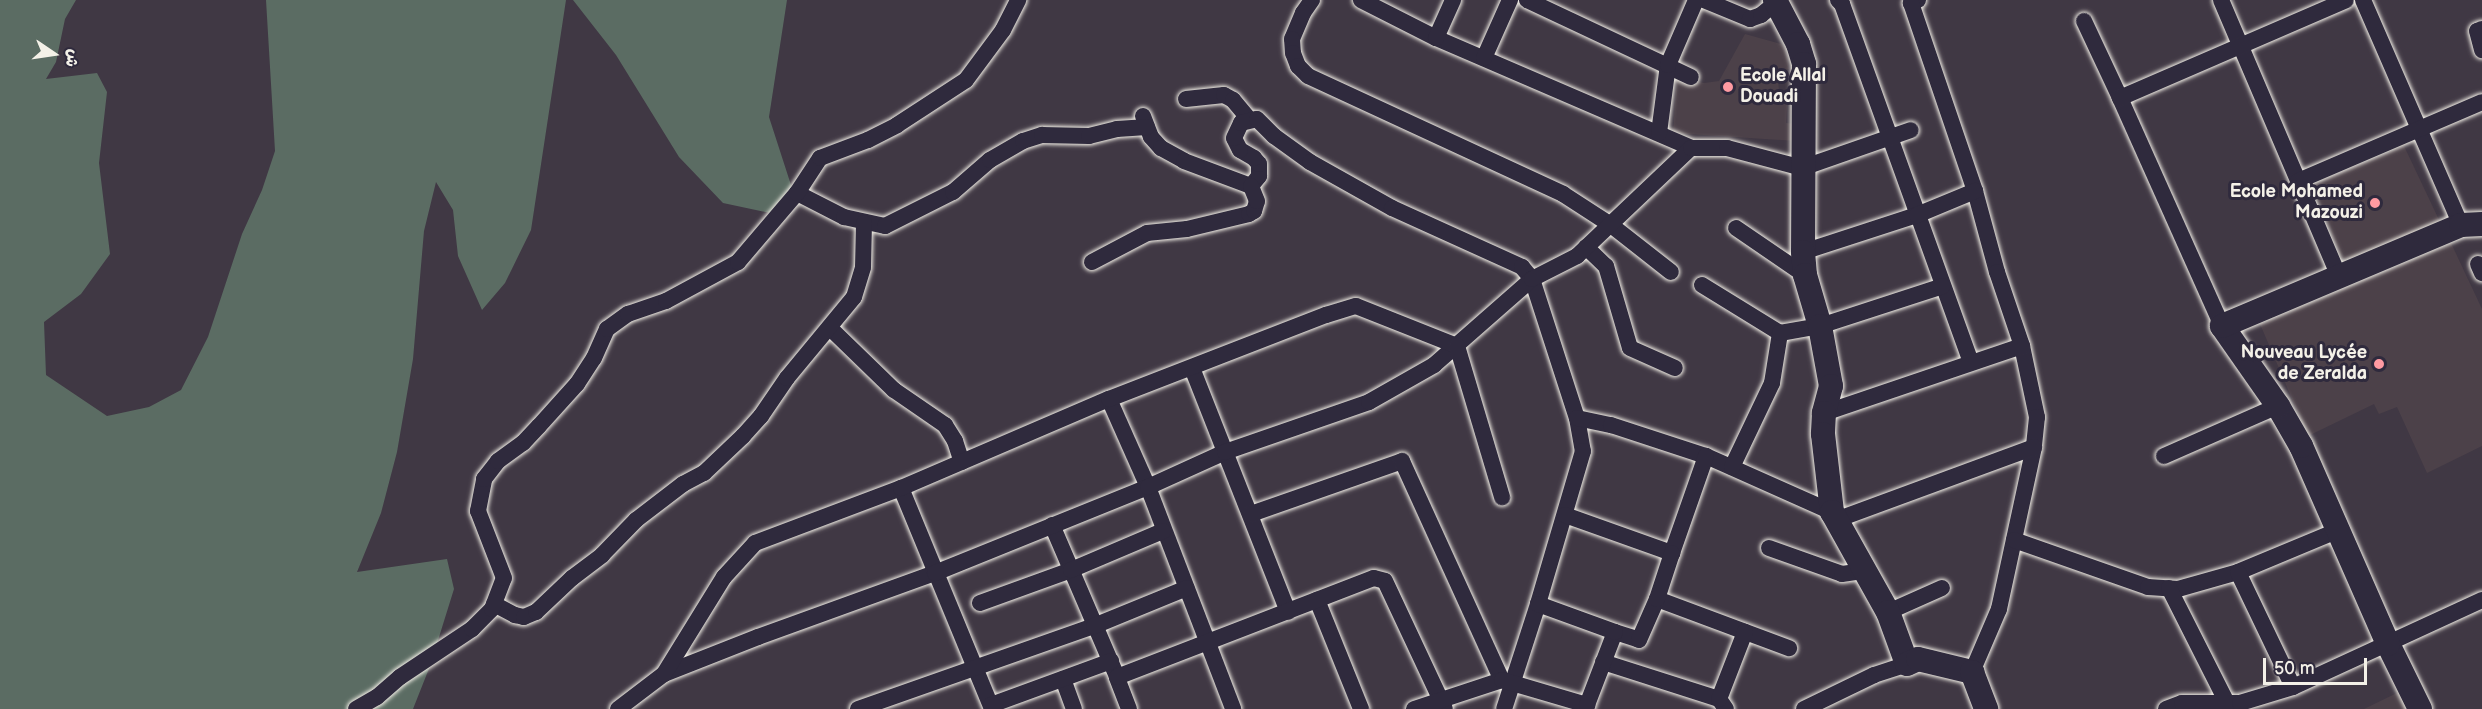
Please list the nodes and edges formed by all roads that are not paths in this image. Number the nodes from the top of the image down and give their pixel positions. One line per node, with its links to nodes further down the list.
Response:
1 (1018, 0): 37 (street)
2 (1312, 0): 40 (street)
3 (1361, 0): 15 (street)
4 (1453, 0): 18 (street)
5 (1510, 0): 21 (street)
6 (1527, 0): 22 (street)
7 (1696, 0): 22 (street)
8 (1704, 0): 14 (street)
9 (1838, 0): 31 (street)
10 (1918, 0): 36 (street)
11 (2221, 0): 19 (street)
12 (2346, 0): 19 (street)
13 (2363, 0): 28 (street)
14 (1775, 2): 33 (street)
15 (1383, 5): 18 (street)
16 (2084, 21): 24 (street)
17 (2482, 29): 20 (street)
18 (1436, 38): 21 (street)
19 (2240, 48): 24 (street); 34 (street)
20 (2482, 50)
21 (1484, 58): 30 (street)
22 (1668, 65): 23 (street); 30 (street)
23 (1691, 77)
24 (2120, 98): 52 (street)
25 (1186, 99): 27 (street)
26 (2482, 102): 28 (street)
27 (1249, 119): 35 (street); 48 (street)
28 (2419, 129): 34 (street); 41 (street)
29 (1911, 130): 31 (street)
30 (1659, 133): 32 (street)
31 (1890, 138): 33 (street); 38 (street)
32 (1691, 148): 33 (street); 40 (street)
33 (1802, 168): 45 (street)
34 (2298, 181): 47 (street)
35 (1251, 186): 39 (street); 44 (street)
36 (1975, 191): 38 (street); 56 (street)
37 (797, 193): 39 (street); 93 (street)
38 (1917, 215): 45 (street); 50 (street)
39 (864, 223): 53 (street)
40 (1611, 225): 43 (street); 46 (street)
41 (2476, 225): 47 (street)
42 (1736, 228): 45 (street)
43 (1586, 247): 48 (street); 59 (street)
44 (1092, 262)
45 (1804, 264): 51 (street)
46 (1671, 272)
47 (2339, 277): 52 (street)
48 (1532, 279): 55 (street); 63 (street)
49 (1702, 285): 54 (street)
50 (1943, 286): 51 (street); 57 (street)
51 (1820, 326): 54 (street); 62 (street)
52 (2222, 326): 61 (street)
53 (830, 328): 68 (street); 93 (street)
54 (1780, 333): 69 (street)
55 (1457, 346): 58 (street); 65 (street); 72 (street)
56 (2022, 346): 57 (street); 64 (street)
57 (1971, 363): 62 (street)
58 (1192, 368): 60 (street); 65 (street)
59 (1675, 368)
60 (1108, 399): 68 (street); 70 (street)
61 (2278, 406): 67 (street); 77 (street)
62 (1824, 412): 75 (street)
63 (1577, 418): 66 (street); 74 (street)
64 (2034, 447): 75 (street); 79 (street)
65 (1225, 452): 70 (street); 73 (street)
66 (1706, 456): 69 (street); 81 (street)
67 (2164, 456)
68 (962, 462): 71 (street)
69 (1732, 467): 75 (street)
70 (1148, 487): 76 (street); 78 (street)
71 (901, 488): 85 (street); 108 (street)
72 (1502, 496)
73 (1251, 514): 95 (street); 110 (street)
74 (1565, 515): 81 (street); 94 (street)
75 (1834, 516): 83 (street)
76 (1052, 525): 82 (street); 85 (street)
77 (2339, 530): 84 (street); 101 (street)
78 (1163, 531): 82 (street); 86 (street)
79 (2014, 540): 88 (street); 107 (street)
80 (1770, 548): 83 (street)
81 (1672, 554): 89 (street)
82 (1071, 570): 92 (street); 97 (street)
83 (1863, 571): 96 (street)
84 (2238, 572): 88 (street); 111 (street)
85 (935, 573): 105 (street); 108 (street)
86 (1187, 588): 97 (street); 100 (street)
87 (1942, 588): 96 (street)
88 (2169, 588): 112 (street)
89 (1657, 599): 98 (street); 99 (street)
90 (1317, 600): 95 (street); 114 (street); 122 (street)
91 (2482, 600): 101 (street)
92 (980, 603)
93 (494, 604): 116 (street)
94 (1538, 604): 98 (street); 110 (street)
95 (1288, 612): 100 (street)
96 (1888, 612): 104 (street)
97 (1094, 626): 105 (street); 106 (street)
98 (1615, 632): 103 (street)
99 (1745, 632): 102 (street); 113 (street)
100 (1209, 643): 106 (street); 121 (street)
101 (2388, 644): 111 (street); 128 (street)
102 (1789, 648)
103 (1603, 662): 110 (street); 113 (street)
104 (1907, 663): 107 (street); 125 (street)
105 (975, 669): 115 (street); 118 (street)
106 (1114, 669): 109 (street); 120 (street)
107 (1972, 672): 126 (street)
108 (664, 674): 117 (street)
109 (1063, 679): 115 (street); 119 (street)
110 (1508, 681): 114 (street); 124 (street)
111 (2294, 687): 112 (street)
112 (2227, 703): 127 (street)
113 (1723, 704)
114 (1444, 705): 123 (street)
115 (991, 707)
116 (356, 709)
117 (618, 709)
118 (858, 709)
119 (1074, 709)
120 (1129, 709)
121 (1233, 709)
122 (1361, 709)
123 (1414, 709)
124 (1504, 709)
125 (1804, 709)
126 (1986, 709)
127 (2166, 709)
128 (2420, 709)

